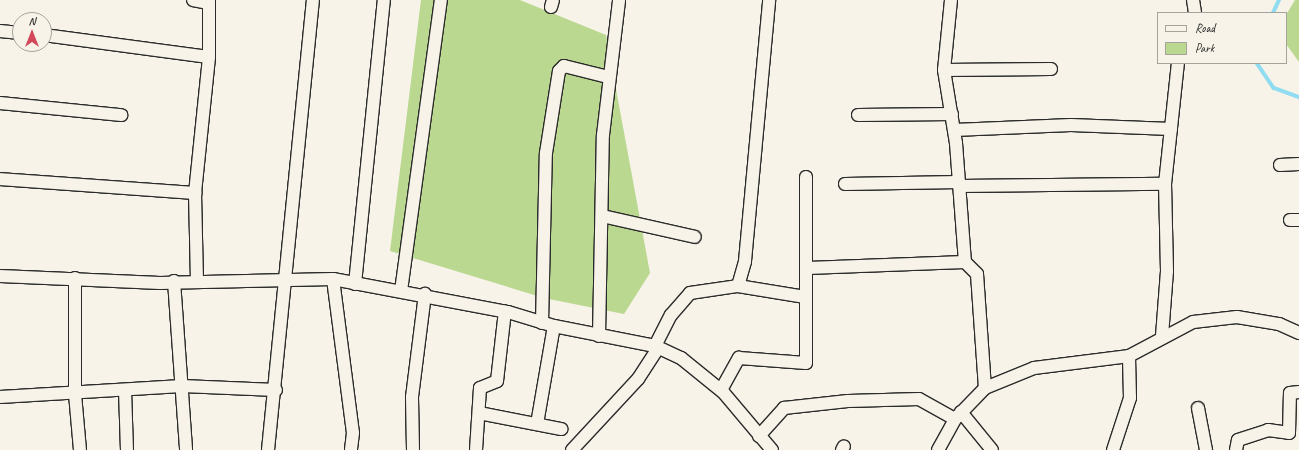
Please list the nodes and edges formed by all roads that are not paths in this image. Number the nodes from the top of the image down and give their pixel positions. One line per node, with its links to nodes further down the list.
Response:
1 (193, 0): 9 (street)
2 (312, 0): 39 (street)
3 (384, 0): 43 (street)
4 (441, 0): 45 (street)
5 (619, 0): 18 (street)
6 (769, 0): 44 (street)
7 (951, 0): 17 (street)
8 (1193, 0): 10 (street)
9 (209, 2): 14 (street)
10 (1194, 12)
11 (0, 31): 12 (street)
12 (12, 32)
13 (52, 36): 14 (street)
14 (209, 57): 32 (street)
15 (1178, 64): 23 (street)
16 (1051, 69): 17 (street)
17 (944, 70): 20 (street)
18 (608, 77): 33 (street); 49 (street)
19 (0, 103): 21 (street)
20 (952, 114): 22 (street); 24 (street)
21 (121, 115)
22 (858, 115)
23 (1171, 129): 24 (street); 31 (street)
24 (954, 130): 30 (street)
25 (1299, 164): 26 (street)
26 (1280, 165)
27 (806, 177): 36 (street)
28 (0, 180): 32 (street)
29 (845, 184): 30 (street)
30 (959, 184): 31 (street); 35 (street)
31 (1165, 184): 53 (street)
32 (195, 193): 42 (street)
33 (602, 216): 34 (street); 52 (street)
34 (696, 237)
35 (965, 262): 36 (street); 57 (street)
36 (807, 268): 47 (street)
37 (0, 276): 38 (street)
38 (75, 278): 41 (street); 62 (street)
39 (286, 279): 40 (street); 42 (street); 59 (street)
40 (333, 279): 43 (street); 74 (street)
41 (174, 281): 42 (street); 56 (street)
42 (196, 281)
43 (354, 284): 45 (street)
44 (738, 286): 47 (street); 54 (street)
45 (401, 291): 46 (street)
46 (425, 294): 48 (street); 75 (street)
47 (805, 297): 60 (street)
48 (505, 311): 49 (street); 65 (street)
49 (542, 323): 50 (street)
50 (554, 326): 52 (street); 67 (street)
51 (1299, 333): 53 (street)
52 (599, 336): 54 (street)
53 (1162, 336): 55 (street)
54 (657, 347): 60 (street); 77 (street)
55 (1129, 356): 57 (street); 81 (street)
56 (182, 386): 58 (street); 59 (street); 72 (street)
57 (985, 388): 66 (street)
58 (124, 390): 62 (street); 71 (street)
59 (276, 390): 73 (street)
60 (721, 390): 69 (street)
61 (1299, 392): 83 (street)
62 (74, 394): 63 (street); 70 (street)
63 (0, 397)
64 (1198, 408): 82 (street)
65 (479, 414): 67 (street); 76 (street)
66 (958, 416): 69 (street); 79 (street); 80 (street)
67 (537, 424): 68 (street)
68 (560, 429)
69 (759, 436): 78 (street)
70 (80, 450)
71 (127, 450)
72 (186, 450)
73 (268, 450)
74 (351, 450)
75 (413, 450)
76 (476, 450)
77 (572, 450)
78 (772, 450)
79 (938, 450)
80 (992, 450)
81 (1113, 450)
82 (1206, 450)
83 (1236, 450)

